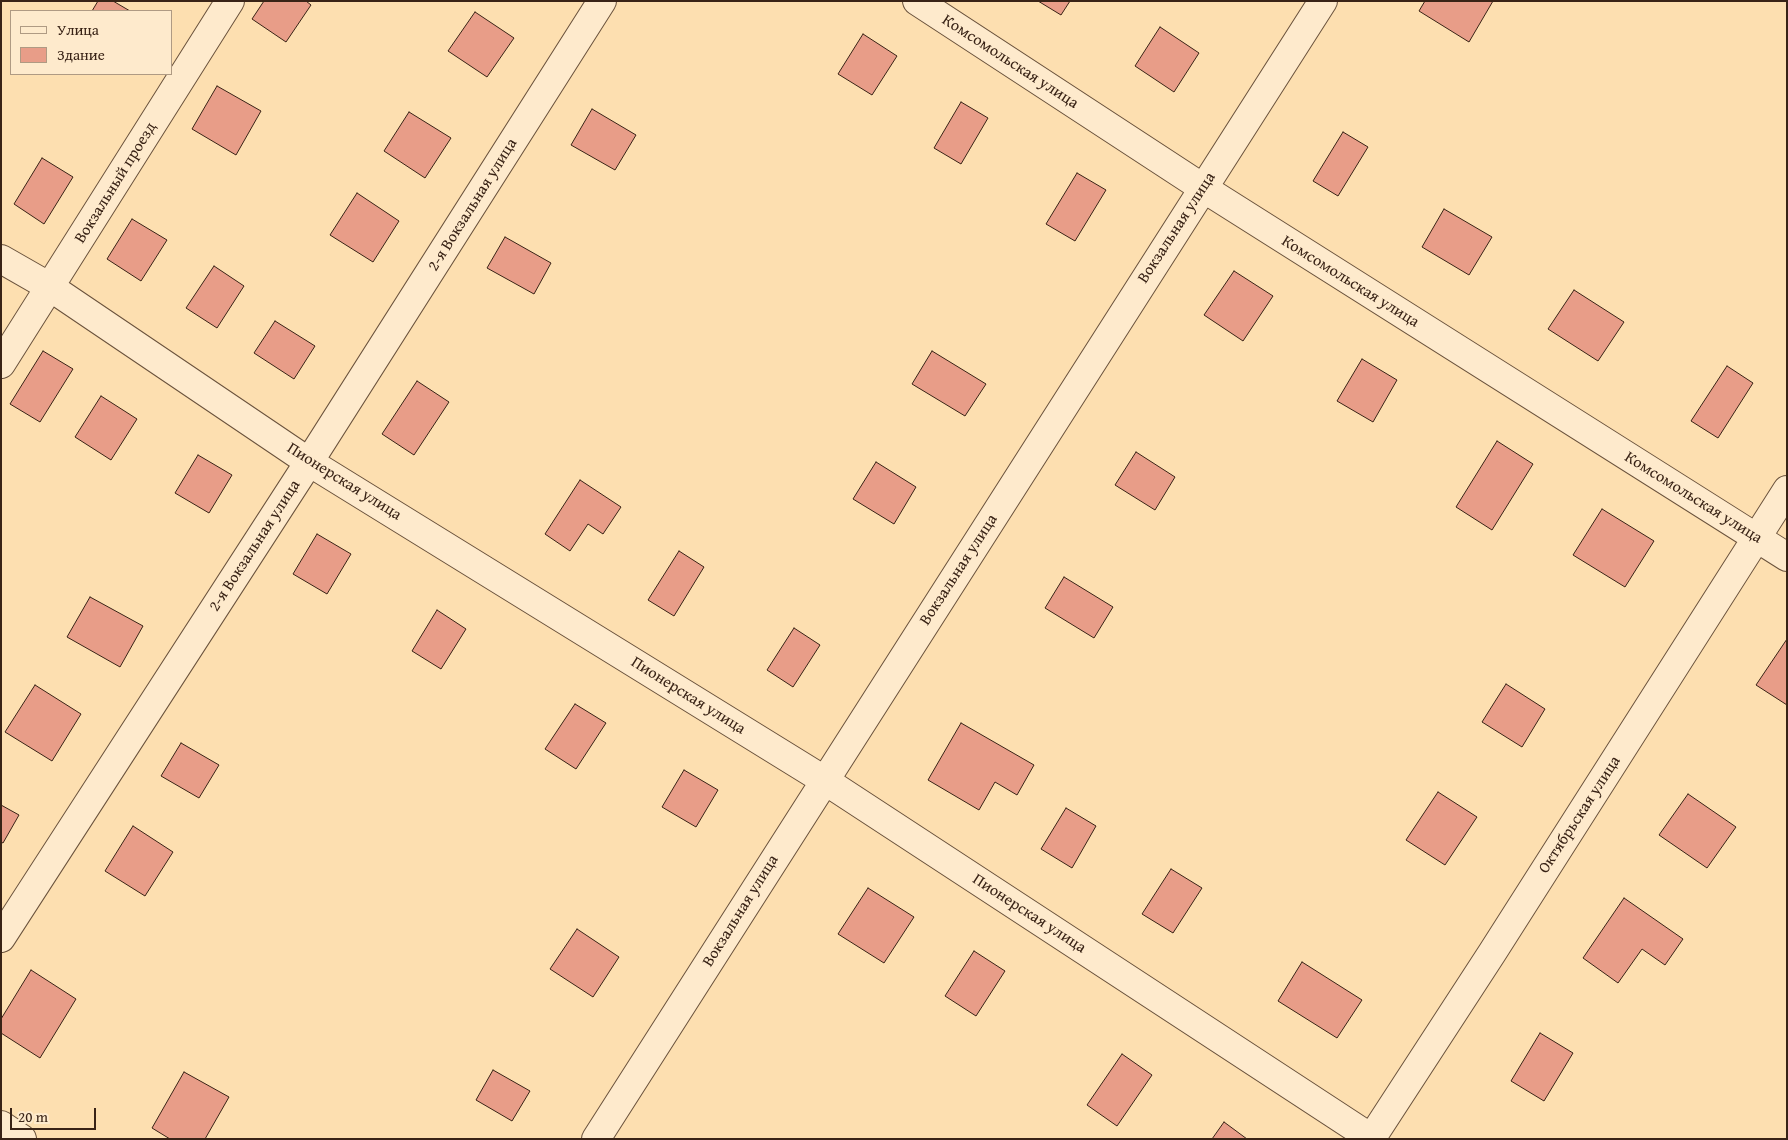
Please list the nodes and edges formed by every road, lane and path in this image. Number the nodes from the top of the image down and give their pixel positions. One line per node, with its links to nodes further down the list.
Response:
1 (230, 1): 7 (street, Вокзальный проезд)
2 (602, 1): 9 (street, 2-я Вокзальная улица)
3 (917, 1): 5 (street, Комсомольская улица)
4 (1323, 1): 5 (street, Вокзальная улица)
5 (1203, 188): 11 (street, Комсомольская улица); 13 (street, Вокзальная улица)
6 (1, 259): 7 (street, Пионерская улица)
7 (50, 287): 8 (street, Вокзальный проезд); 9 (street, Пионерская улица)
8 (1, 364)
9 (309, 462): 13 (street, Пионерская улица); 14 (street, 2-я Вокзальная улица)
10 (1787, 490): 11 (street, Октябрьская улица)
11 (1756, 538): 12 (street, Комсомольская улица); 16 (street, Октябрьская улица)
12 (1787, 557)
13 (824, 780): 16 (street, Пионерская улица); 18 (street, Вокзальная улица)
14 (1, 938)
15 (1, 1125): 17 (street)
16 (1371, 1138)
17 (22, 1139)
18 (596, 1139)

